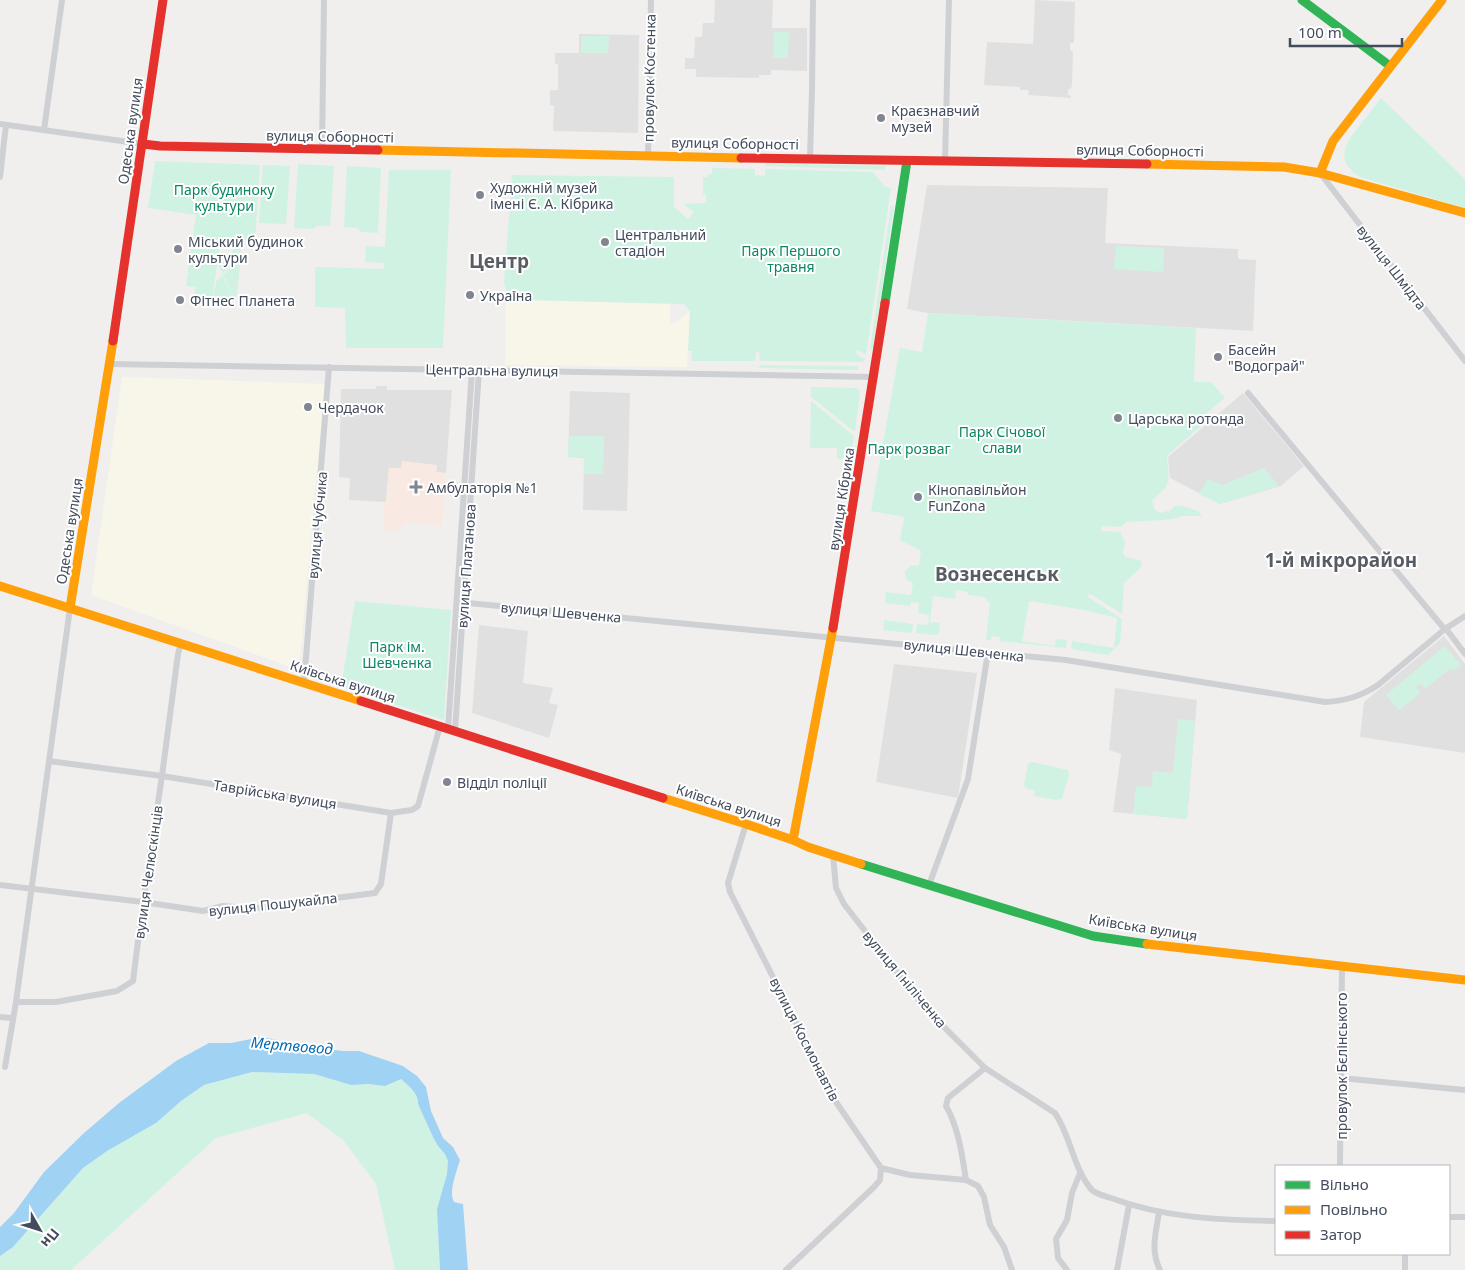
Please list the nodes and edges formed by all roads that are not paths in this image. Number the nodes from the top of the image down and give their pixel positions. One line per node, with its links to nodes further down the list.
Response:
1 (62, 0): 11 (street)
2 (163, 0): 12 (main road, Одеська вулиця)
3 (324, 0): 13 (street)
4 (650, 0): 14 (street, провулок Костенка)
5 (813, 0): 15 (street)
6 (949, 0): 17 (street)
7 (1302, 0): 9 (main road)
8 (1440, 1): 9 (main road)
9 (1390, 66): 18 (main road)
10 (3, 124): 11 (street, вулиця Соборності); 19 (street)
11 (44, 130): 12 (street, вулиця Соборності)
12 (143, 144): 13 (main road, вулиця Соборності); 22 (main road, Одеська вулиця)
13 (322, 150): 14 (main road, вулиця Соборності)
14 (648, 156): 15 (main road, вулиця Соборності)
15 (810, 158): 16 (main road, вулиця Соборності)
16 (907, 161): 17 (main road, вулиця Соборності); 25 (main road, вулиця Кібрика)
17 (945, 161): 18 (main road, вулиця Соборності)
18 (1320, 173): 20 (main road, вулиця Соборності); 21 (street, вулиця Шмідта)
19 (0, 177)
20 (1465, 214)
21 (1465, 361)
22 (110, 364): 23 (street, Центральна вулиця); 29 (main road, Одеська вулиця)
23 (329, 368): 24 (street, Центральна вулиця); 36 (street, вулиця Чубчика)
24 (476, 370): 25 (street, Центральна вулиця); 28 (street, вулиця Платанова)
25 (875, 377): 32 (main road, вулиця Кібрика)
26 (1248, 393): 31 (street)
27 (0, 586): 29 (main road, Київська вулиця)
28 (460, 602): 32 (street, вулиця Шевченка); 37 (street, вулиця Платанова)
29 (70, 608): 33 (main road, Київська вулиця); 38 (street, Одеська вулиця)
30 (1465, 616): 31 (street, вулиця Шевченка)
31 (1445, 629): 34 (street, вулиця Шевченка); 35 (street)
32 (832, 637): 34 (street, вулиця Шевченка); 42 (main road, вулиця Кібрика)
33 (181, 643): 36 (main road, Київська вулиця); 39 (street, вулиця Челюскінців)
34 (988, 652): 45 (street)
35 (1465, 654)
36 (304, 683): 37 (main road, Київська вулиця)
37 (448, 729): 40 (street, Таврійська вулиця); 41 (main road, Київська вулиця)
38 (49, 761): 39 (street, Таврійська вулиця); 46 (street, Одеська вулиця)
39 (162, 776): 40 (street, Таврійська вулиця); 47 (street, вулиця Челюскінців)
40 (391, 813): 47 (street, вулиця Пошукайла)
41 (746, 824): 42 (main road, Київська вулиця); 58 (street, вулиця Космонавтів)
42 (793, 840): 43 (main road, Київська вулиця)
43 (833, 854): 45 (main road, Київська вулиця); 54 (street, вулиця Гніліченка)
44 (0, 885): 46 (street, вулиця Пошукайла)
45 (929, 885): 48 (main road, Київська вулиця)
46 (31, 889): 47 (street, вулиця Пошукайла); 50 (street, Одеська вулиця)
47 (143, 902): 50 (street, вулиця Челюскінців)
48 (1342, 966): 49 (main road, Київська вулиця); 55 (street, провулок Бєлінського)
49 (1465, 980)
50 (16, 1002): 52 (street, Одеська вулиця)
51 (0, 1016): 52 (street)
52 (12, 1018): 53 (street, Одеська вулиця)
53 (5, 1067)
54 (985, 1068): 59 (street, вулиця Гніліченка); 60 (street)
55 (1342, 1078): 56 (street); 57 (street, провулок Бєлінського)
56 (1465, 1090)
57 (1340, 1165)
58 (881, 1168): 60 (street); 67 (street)
59 (1080, 1173): 61 (street, вулиця Гніліченка); 69 (street)
60 (966, 1180): 68 (street)
61 (1129, 1205): 62 (street, вулиця Гніліченка); 70 (street)
62 (1159, 1212): 65 (street, вулиця Гніліченка); 71 (street)
63 (1450, 1217): 64 (street)
64 (1465, 1217)
65 (1275, 1221)
66 (1405, 1255): 72 (street)
67 (786, 1270)
68 (1012, 1270)
69 (1067, 1270)
70 (1117, 1270)
71 (1160, 1270)
72 (1405, 1270)

